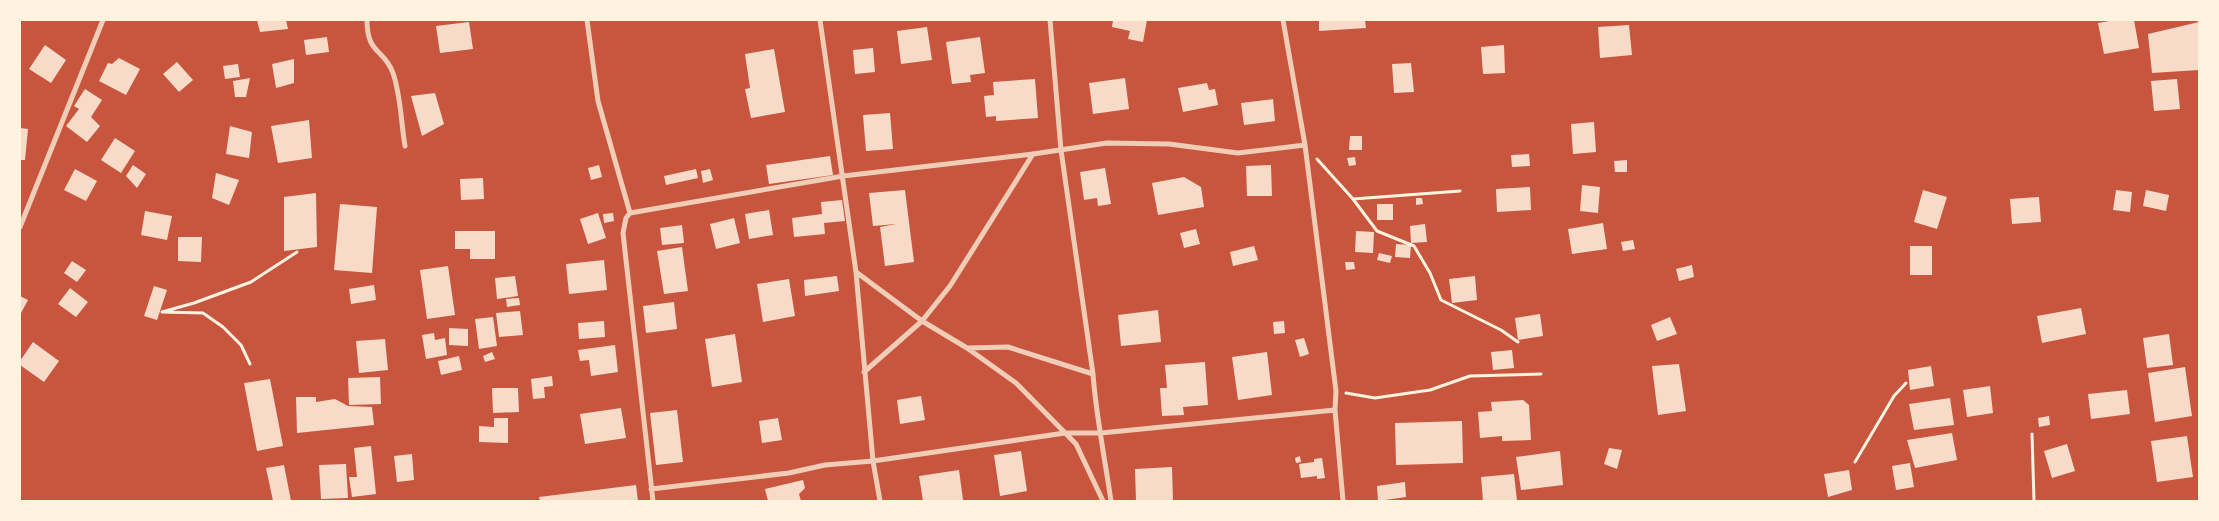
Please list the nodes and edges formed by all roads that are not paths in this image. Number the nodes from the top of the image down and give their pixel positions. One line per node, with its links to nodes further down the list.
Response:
1 (103, 20): 13 (street)
2 (368, 20): 8 (street)
3 (587, 20): 12 (street)
4 (820, 20): 11 (street)
5 (1050, 20): 9 (street)
6 (1282, 20): 7 (street)
7 (1305, 145): 9 (street); 19 (street)
8 (405, 146)
9 (1062, 150): 10 (street); 18 (street)
10 (1033, 154): 11 (street); 15 (street)
11 (842, 176): 12 (street); 14 (street)
12 (630, 213): 23 (street)
13 (20, 227)
14 (856, 272): 15 (street); 17 (street)
15 (922, 322): 16 (street); 17 (street)
16 (967, 348): 18 (street); 20 (street)
17 (864, 372): 22 (street)
18 (1093, 374): 21 (street)
19 (1335, 410): 21 (street); 28 (street)
20 (1065, 433): 21 (street); 22 (street); 26 (street)
21 (1101, 433): 27 (street)
22 (873, 461): 23 (street); 25 (street)
23 (651, 489): 24 (street)
24 (653, 501)
25 (880, 501)
26 (1103, 501)
27 (1111, 501)
28 (1343, 501)

